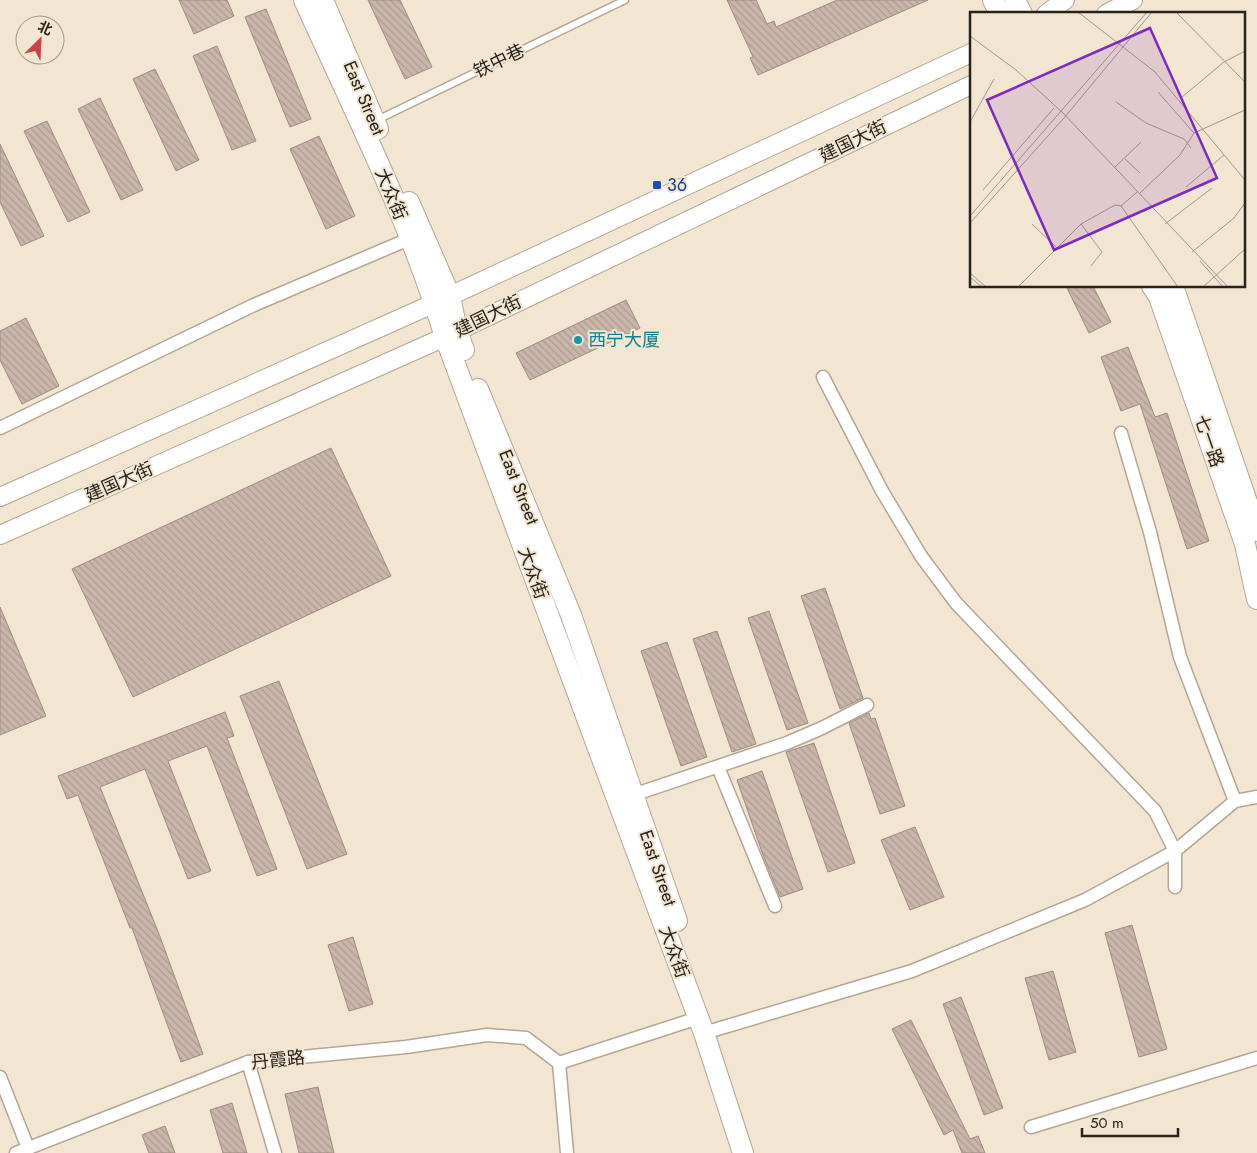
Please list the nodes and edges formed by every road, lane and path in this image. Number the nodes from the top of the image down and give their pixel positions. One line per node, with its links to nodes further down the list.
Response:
1 (304, 0): 15 (main road, 大众街)
2 (323, 0): 14 (main road, East Street)
3 (625, 0): 14 (lane, 铁中巷)
4 (993, 0): 8 (main road)
5 (1014, 0): 9 (main road)
6 (1065, 0): 10 (street)
7 (1133, 0): 11 (street)
8 (999, 12)
9 (1021, 12)
10 (1049, 12)
11 (1110, 12)
12 (970, 53): 18 (street, 建国大街)
13 (970, 85): 19 (street, 建国大街)
14 (374, 121): 18 (main road, East Street)
15 (409, 238): 18 (main road, 大众街); 21 (street)
16 (1153, 288): 26 (main road, 七一路)
17 (1174, 288): 24 (main road, 七一路)
18 (443, 300): 19 (main road, East Street); 23 (street, 建国大街)
19 (451, 334): 25 (street, 建国大街); 29 (main road, East Street); 35 (main road, 大众街)
20 (823, 377): 32 (street)
21 (0, 428)
22 (1121, 433): 31 (street)
23 (0, 497)
24 (1257, 531)
25 (0, 536)
26 (1257, 599)
27 (868, 705): 28 (street)
28 (718, 767): 29 (street); 34 (street)
29 (633, 795): 35 (main road, East Street)
30 (1257, 797): 31 (street)
31 (1235, 801): 32 (street)
32 (1175, 851): 33 (street); 35 (street)
33 (1175, 887)
34 (775, 906)
35 (706, 1027): 38 (street); 44 (main road, 大众街); 45 (main road, East Street)
36 (1257, 1058): 40 (street)
37 (248, 1062): 38 (street, 丹霞路); 41 (street, 丹霞路); 42 (street)
38 (559, 1063): 43 (street)
39 (0, 1077): 41 (street)
40 (1032, 1127)
41 (22, 1151)
42 (275, 1153)
43 (567, 1153)
44 (743, 1153)
45 (754, 1153)

